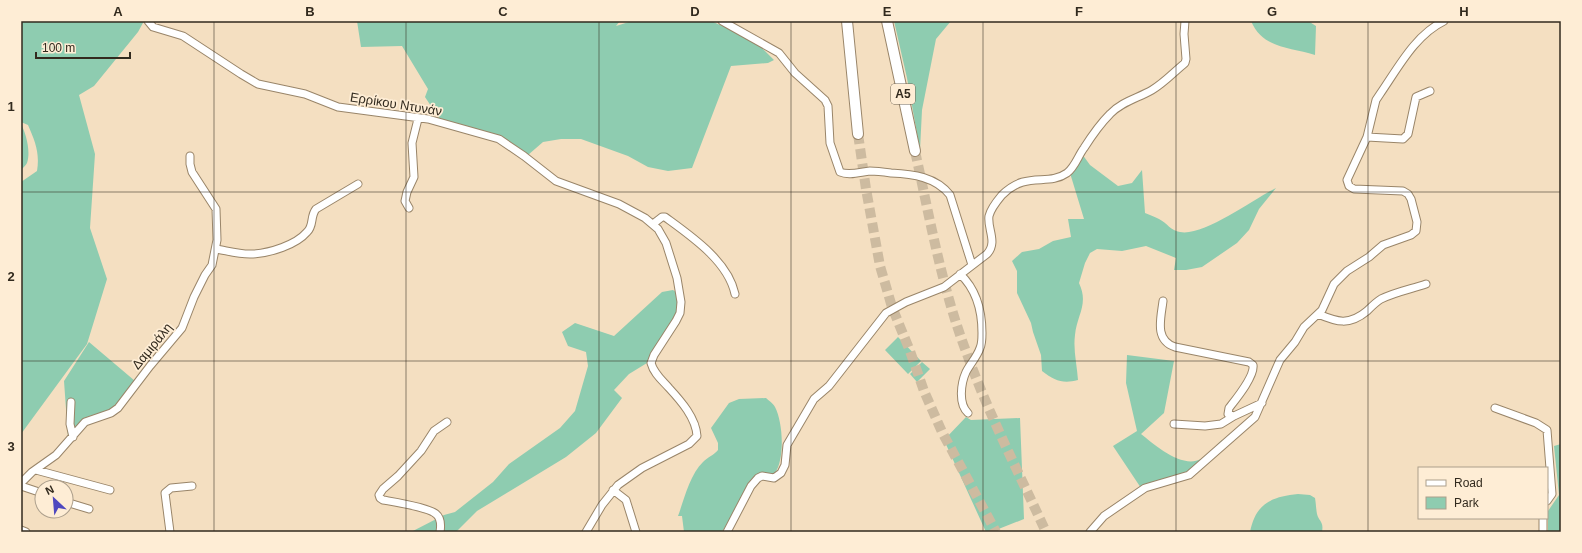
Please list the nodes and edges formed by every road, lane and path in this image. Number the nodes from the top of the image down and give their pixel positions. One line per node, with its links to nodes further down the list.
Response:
1 (148, 21): 8 (street, Ερρίκου Ντυνάν)
2 (722, 21): 17 (street)
3 (847, 21): 9 (highway)
4 (887, 21): 11 (highway, Α5)
5 (1185, 21): 17 (street)
6 (1444, 21): 10 (street)
7 (1430, 91): 10 (street)
8 (418, 119): 14 (street); 15 (street, Ερρίκου Ντυνάν)
9 (858, 134)
10 (1367, 136): 22 (street)
11 (915, 151)
12 (190, 156): 16 (street, Δαμιράλη)
13 (358, 184): 16 (street)
14 (409, 208)
15 (653, 224): 20 (street); 37 (street, Ερρίκου Ντυνάν)
16 (216, 249): 30 (street, Δαμιράλη)
17 (972, 264): 18 (street)
18 (960, 274): 26 (street); 48 (street)
19 (1426, 284): 22 (street)
20 (735, 294)
21 (1163, 301): 27 (street)
22 (1318, 314): 24 (street)
23 (71, 402): 30 (street)
24 (1262, 403): 27 (street); 49 (street)
25 (1495, 408): 38 (street)
26 (968, 413)
27 (1234, 416): 29 (street)
28 (447, 422): 45 (street)
29 (1174, 424)
30 (73, 437): 31 (street, Δαμιράλη)
31 (36, 470): 32 (street, Δαμιράλη); 36 (street)
32 (21, 483)
33 (21, 486): 35 (street)
34 (192, 486): 44 (street)
35 (34, 490)
36 (110, 490)
37 (613, 490): 46 (street, Ερρίκου Ντυνάν); 47 (street)
38 (1548, 500)
39 (74, 505): 40 (street)
40 (88, 509)
41 (1543, 519): 50 (street)
42 (21, 530): 43 (street)
43 (26, 532)
44 (170, 532)
45 (440, 532)
46 (586, 532)
47 (636, 532)
48 (727, 532)
49 (1090, 532)
50 (1543, 532)

